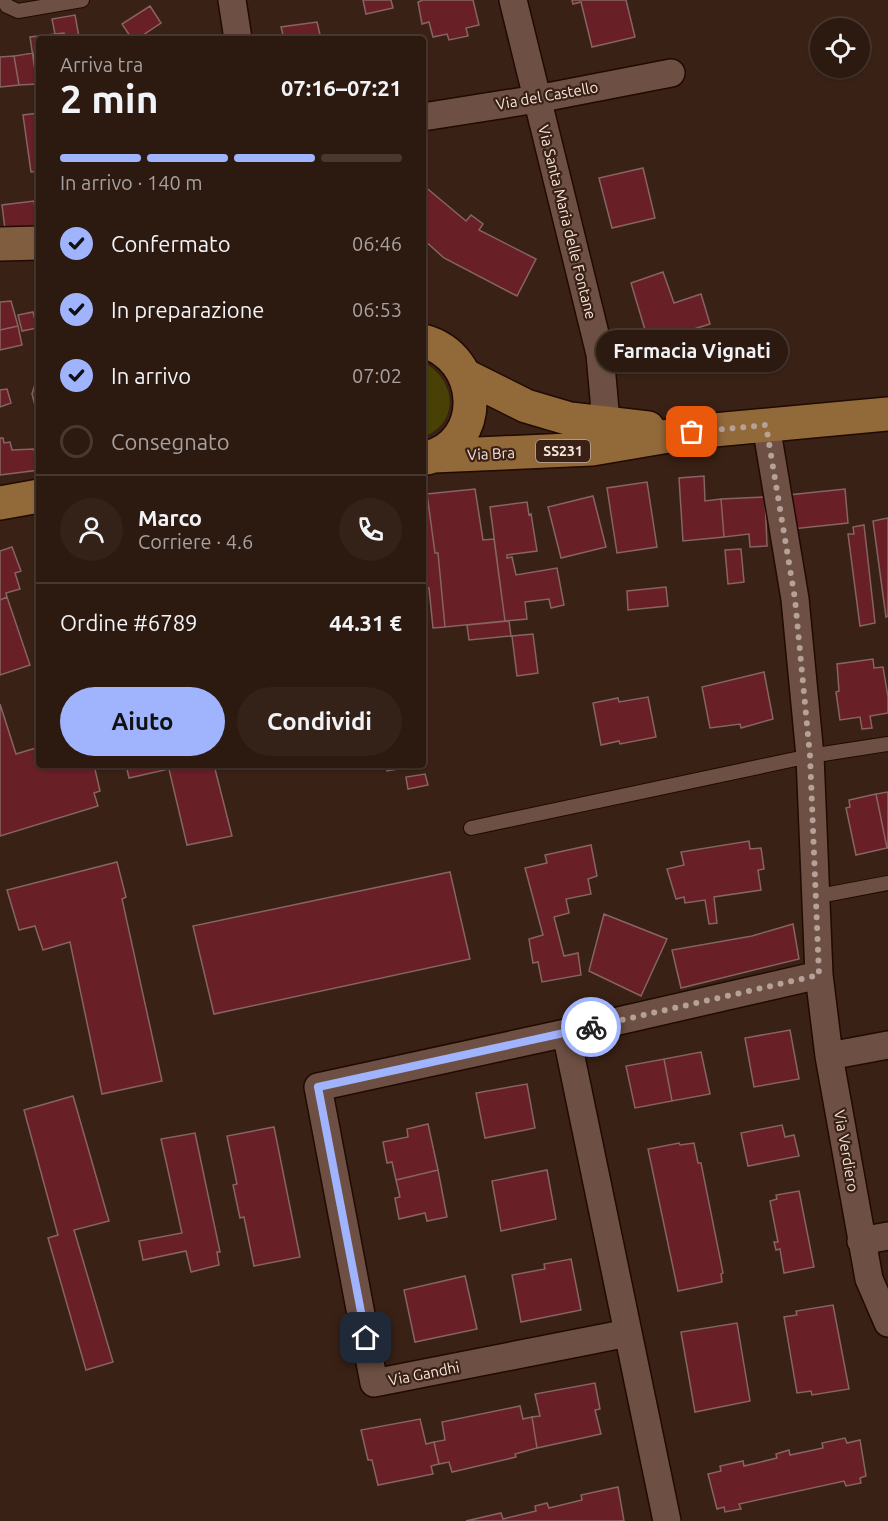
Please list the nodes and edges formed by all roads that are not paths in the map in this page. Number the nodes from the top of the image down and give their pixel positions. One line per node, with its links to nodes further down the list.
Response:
1 (4, 0): 2 (lane)
2 (82, 0)
3 (231, 0): 5 (street)
4 (513, 0): 7 (street, Via Santa Maria delle Fontane)
5 (237, 36)
6 (671, 74): 7 (street, Via del Castello)
7 (537, 99): 8 (street, Via del Castello); 15 (street, Via Santa Maria delle Fontane)
8 (426, 117)
9 (36, 243): 10 (main road)
10 (0, 244)
11 (426, 341): 12 (main road, Via Bra / SS231)
12 (466, 376): 15 (main road, Via Bra / SS231); 16 (main road, Via Bra / SS231)
13 (888, 414): 14 (main road, Via Bra / SS231)
14 (766, 425): 15 (main road, Via Bra / SS231); 20 (street, Via Verdiero)
15 (608, 435): 16 (main road, Via Bra / SS231)
16 (428, 458)
17 (36, 497): 18 (main road)
18 (0, 503)
19 (888, 744): 20 (lane)
20 (810, 756): 21 (lane); 23 (street, Via Verdiero)
21 (471, 828)
22 (888, 883): 23 (lane)
23 (814, 897): 24 (street, Via Verdiero)
24 (819, 975): 25 (street); 27 (street, Via Verdiero)
25 (566, 1033): 31 (street); 31 (street, Via Gandhi)
26 (888, 1045): 27 (street)
27 (830, 1056): 29 (street, Via Verdiero)
28 (888, 1236): 29 (street)
29 (861, 1241): 30 (street, Via Verdiero)
30 (888, 1323)
31 (628, 1333): 32 (street)
32 (667, 1521)

